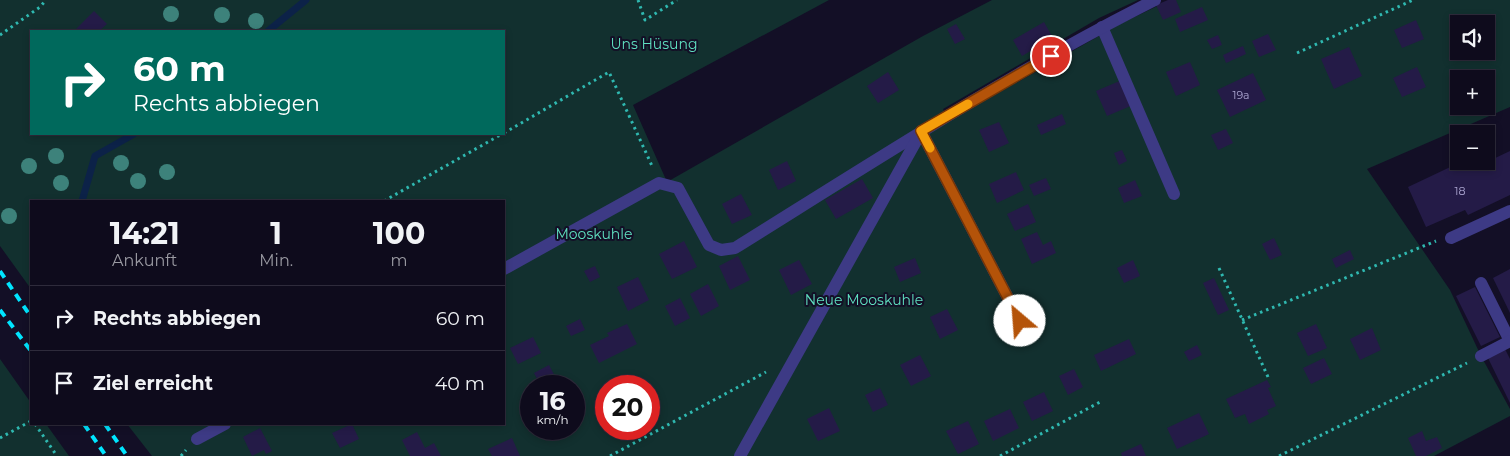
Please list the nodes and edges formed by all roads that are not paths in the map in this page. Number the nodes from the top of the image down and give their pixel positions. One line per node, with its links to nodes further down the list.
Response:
1 (1155, 0): 2 (street)
2 (1102, 27): 3 (street); 4 (street)
3 (921, 131): 7 (street); 9 (street); 14 (street)
4 (1174, 194)
5 (1510, 211): 6 (street)
6 (1452, 238)
7 (505, 268)
8 (1481, 283): 10 (street)
9 (1020, 321)
10 (1510, 341): 11 (street)
11 (1481, 356)
12 (223, 425): 13 (street)
13 (197, 439)
14 (740, 456)

